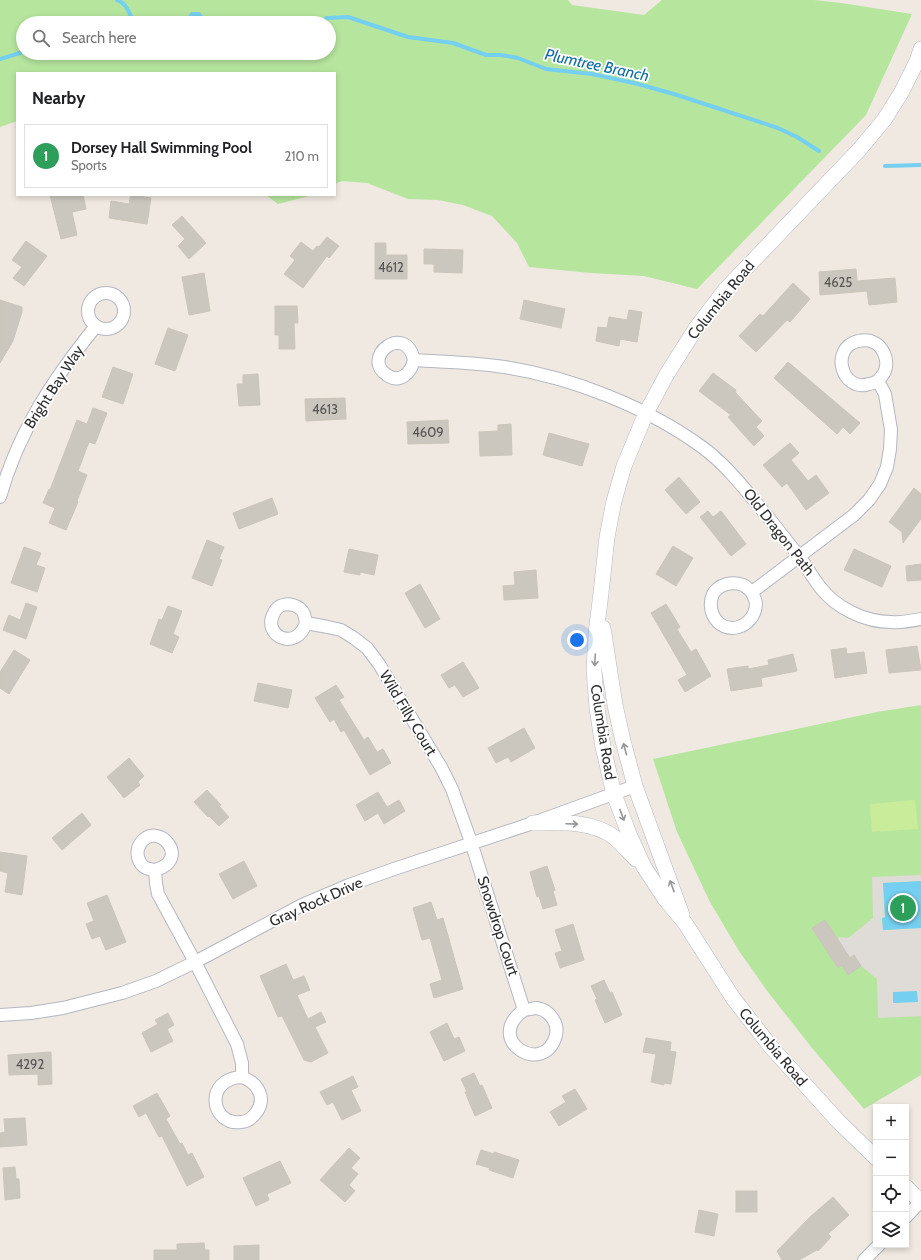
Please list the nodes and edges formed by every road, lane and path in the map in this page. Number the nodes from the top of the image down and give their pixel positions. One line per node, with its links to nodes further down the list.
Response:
1 (921, 49): 5 (street, Columbia Road)
2 (96, 326): 6 (street, Bright Bay Way)
3 (414, 360): 5 (street, Old Dragon Path)
4 (878, 381): 7 (street)
5 (646, 413): 7 (street, Old Dragon Path); 9 (street, Columbia Road)
6 (0, 496)
7 (799, 556): 8 (street); 10 (street, Old Dragon Path)
8 (752, 592)
9 (601, 593): 12 (street, Columbia Road, one-way to 9); 13 (street, Columbia Road, one-way to 13)
10 (921, 619)
11 (306, 623): 15 (street, Wild Filly Court)
12 (635, 786): 13 (street, Gray Rock Drive); 18 (street, Columbia Road, one-way to 12)
13 (614, 794): 14 (street, Gray Rock Drive); 16 (street, Columbia Road, one-way to 16)
14 (533, 823): 15 (street, Gray Rock Drive); 16 (street, one-way to 16)
15 (471, 842): 19 (street, Gray Rock Drive); 20 (street, Snowdrop Court)
16 (644, 867): 18 (street, Columbia Road)
17 (156, 870): 19 (street)
18 (685, 923): 23 (street, Columbia Road)
19 (195, 962): 21 (street, Gray Rock Drive); 22 (street)
20 (524, 1010)
21 (0, 1015)
22 (242, 1077)
23 (873, 1155)
24 (909, 1190): 25 (street)
25 (921, 1201): 26 (street)
26 (909, 1214)
27 (876, 1248): 28 (street)
28 (864, 1260)

